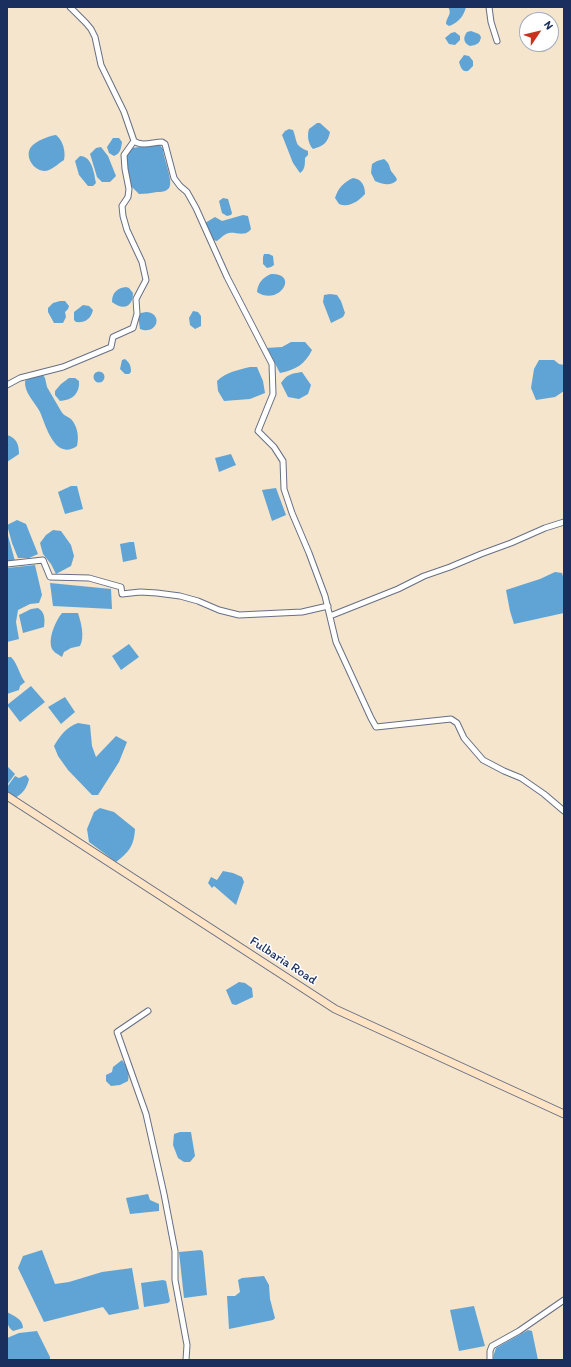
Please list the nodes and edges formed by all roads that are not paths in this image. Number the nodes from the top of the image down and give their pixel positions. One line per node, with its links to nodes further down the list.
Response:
1 (70, 7): 4 (street)
2 (489, 7): 3 (street)
3 (496, 41)
4 (134, 141): 5 (street); 8 (street)
5 (7, 385)
6 (564, 522): 9 (street)
7 (7, 564): 8 (street)
8 (328, 606): 9 (street)
9 (330, 616): 11 (street)
10 (7, 796): 13 (main road, Fulbaria Road)
11 (564, 811)
12 (148, 1011): 15 (street)
13 (564, 1114)
14 (564, 1300): 16 (street)
15 (186, 1360)
16 (490, 1360)

